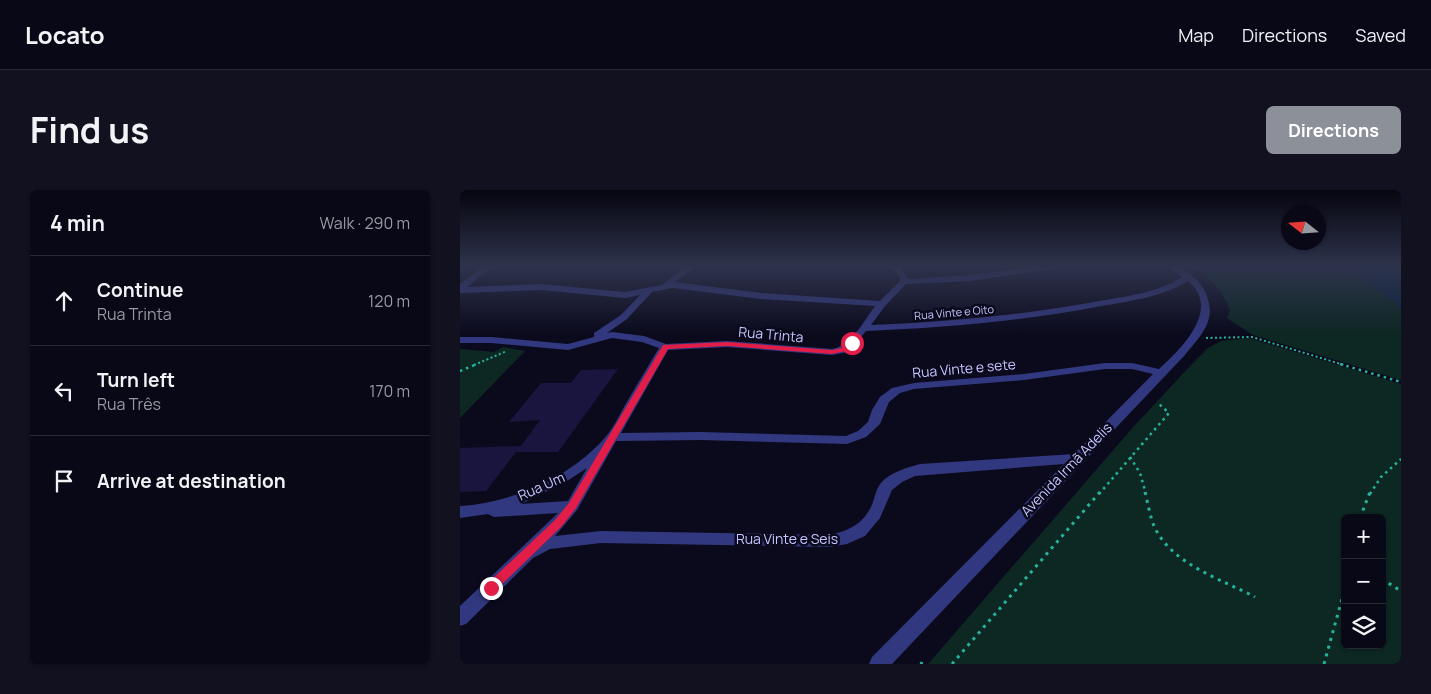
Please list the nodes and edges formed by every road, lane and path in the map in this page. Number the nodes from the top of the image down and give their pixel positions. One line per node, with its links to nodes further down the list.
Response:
1 (563, 289): 7 (street)
2 (657, 289): 7 (street)
3 (712, 289): 8 (street)
4 (897, 289): 8 (street)
5 (1165, 289): 9 (street, Rua Vinte e Oito)
6 (1199, 289): 11 (street, Avenida Irmã Adelis)
7 (648, 292): 10 (street)
8 (882, 304): 9 (street)
9 (866, 328): 13 (street, Rua Trinta)
10 (592, 339): 12 (street, Rua Trinta); 13 (street, Rua Trinta)
11 (1192, 339): 16 (street, Avenida Irmã Adelis); 17 (path)
12 (460, 340)
13 (665, 347): 19 (street)
14 (511, 349): 15 (path)
15 (460, 371)
16 (1162, 373): 19 (street, Rua Vinte e sete); 21 (street, Avenida Irmã Adelis)
17 (1401, 382)
18 (1159, 404): 20 (path)
19 (612, 437): 23 (street); 25 (street, Rua Um)
20 (1130, 457): 30 (path); 34 (path)
21 (1077, 458): 27 (street, Rua Vinte e Seis); 33 (street, Avenida Irmã Adelis)
22 (1401, 459): 26 (path)
23 (572, 506): 25 (street); 27 (street)
24 (460, 512): 25 (street, Rua Um)
25 (476, 512)
26 (1361, 514)
27 (525, 554): 32 (street)
28 (1386, 582): 29 (path)
29 (1401, 592)
30 (1255, 597)
31 (1341, 602): 35 (path)
32 (460, 618)
33 (879, 664)
34 (952, 664)
35 (1324, 664)

